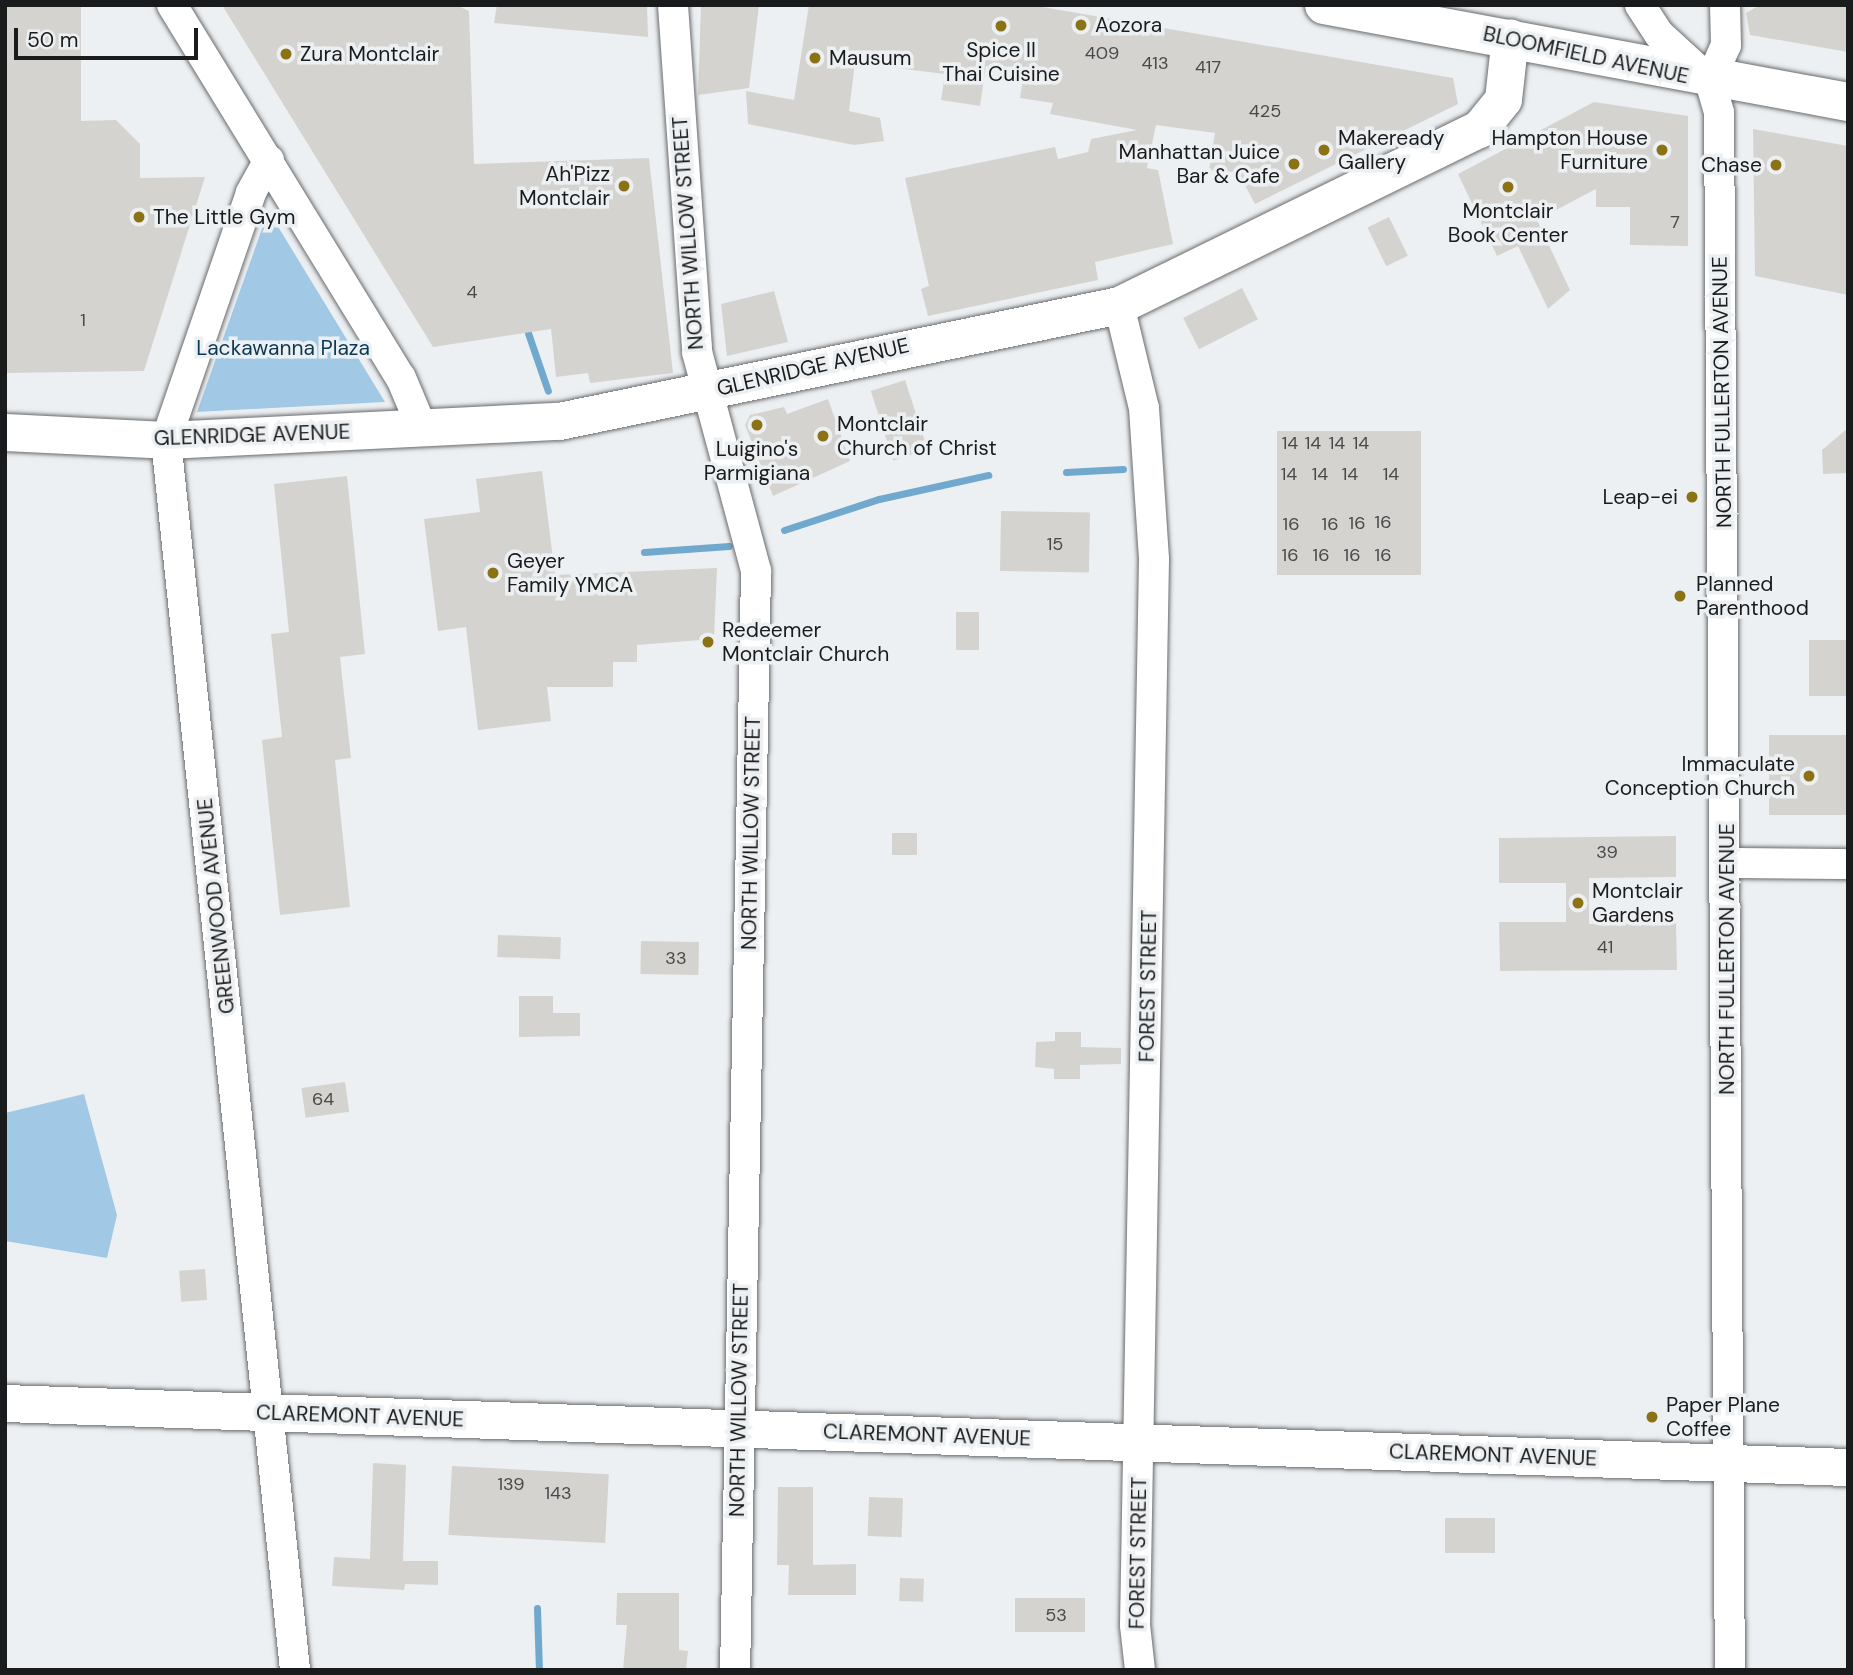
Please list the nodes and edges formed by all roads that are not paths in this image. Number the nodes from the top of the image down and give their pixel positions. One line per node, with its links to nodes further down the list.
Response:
1 (172, 5): 9 (street)
2 (673, 5): 11 (street, NORTH WILLOW STREET)
3 (1324, 5): 6 (main road, BLOOMFIELD AVENUE)
4 (1640, 5): 7 (street)
5 (1725, 5): 7 (street)
6 (1510, 37): 7 (main road, BLOOMFIELD AVENUE); 10 (street, GLENRIDGE AVENUE)
7 (1710, 81): 8 (main road, BLOOMFIELD AVENUE); 15 (street, NORTH FULLERTON AVENUE)
8 (1848, 102)
9 (269, 160): 12 (street); 14 (street, GREENWOOD AVENUE)
10 (1119, 305): 11 (street, GLENRIDGE AVENUE); 20 (street, FOREST STREET)
11 (704, 391): 12 (street, GLENRIDGE AVENUE); 19 (street, NORTH WILLOW STREET)
12 (422, 428): 14 (street, GLENRIDGE AVENUE)
13 (5, 432): 14 (street, GLENRIDGE AVENUE)
14 (166, 440): 18 (street, GREENWOOD AVENUE)
15 (1727, 863): 16 (street); 21 (street, NORTH FULLERTON AVENUE)
16 (1848, 864)
17 (5, 1403): 18 (street, CLAREMONT AVENUE)
18 (270, 1414): 19 (street, CLAREMONT AVENUE); 23 (street, GREENWOOD AVENUE)
19 (738, 1428): 20 (street, CLAREMONT AVENUE); 24 (street, NORTH WILLOW STREET)
20 (1140, 1442): 21 (street, CLAREMONT AVENUE); 25 (street, FOREST STREET)
21 (1728, 1463): 22 (street, CLAREMONT AVENUE); 26 (street, NORTH FULLERTON AVENUE)
22 (1848, 1467)
23 (295, 1670)
24 (735, 1670)
25 (1140, 1670)
26 (1730, 1670)

